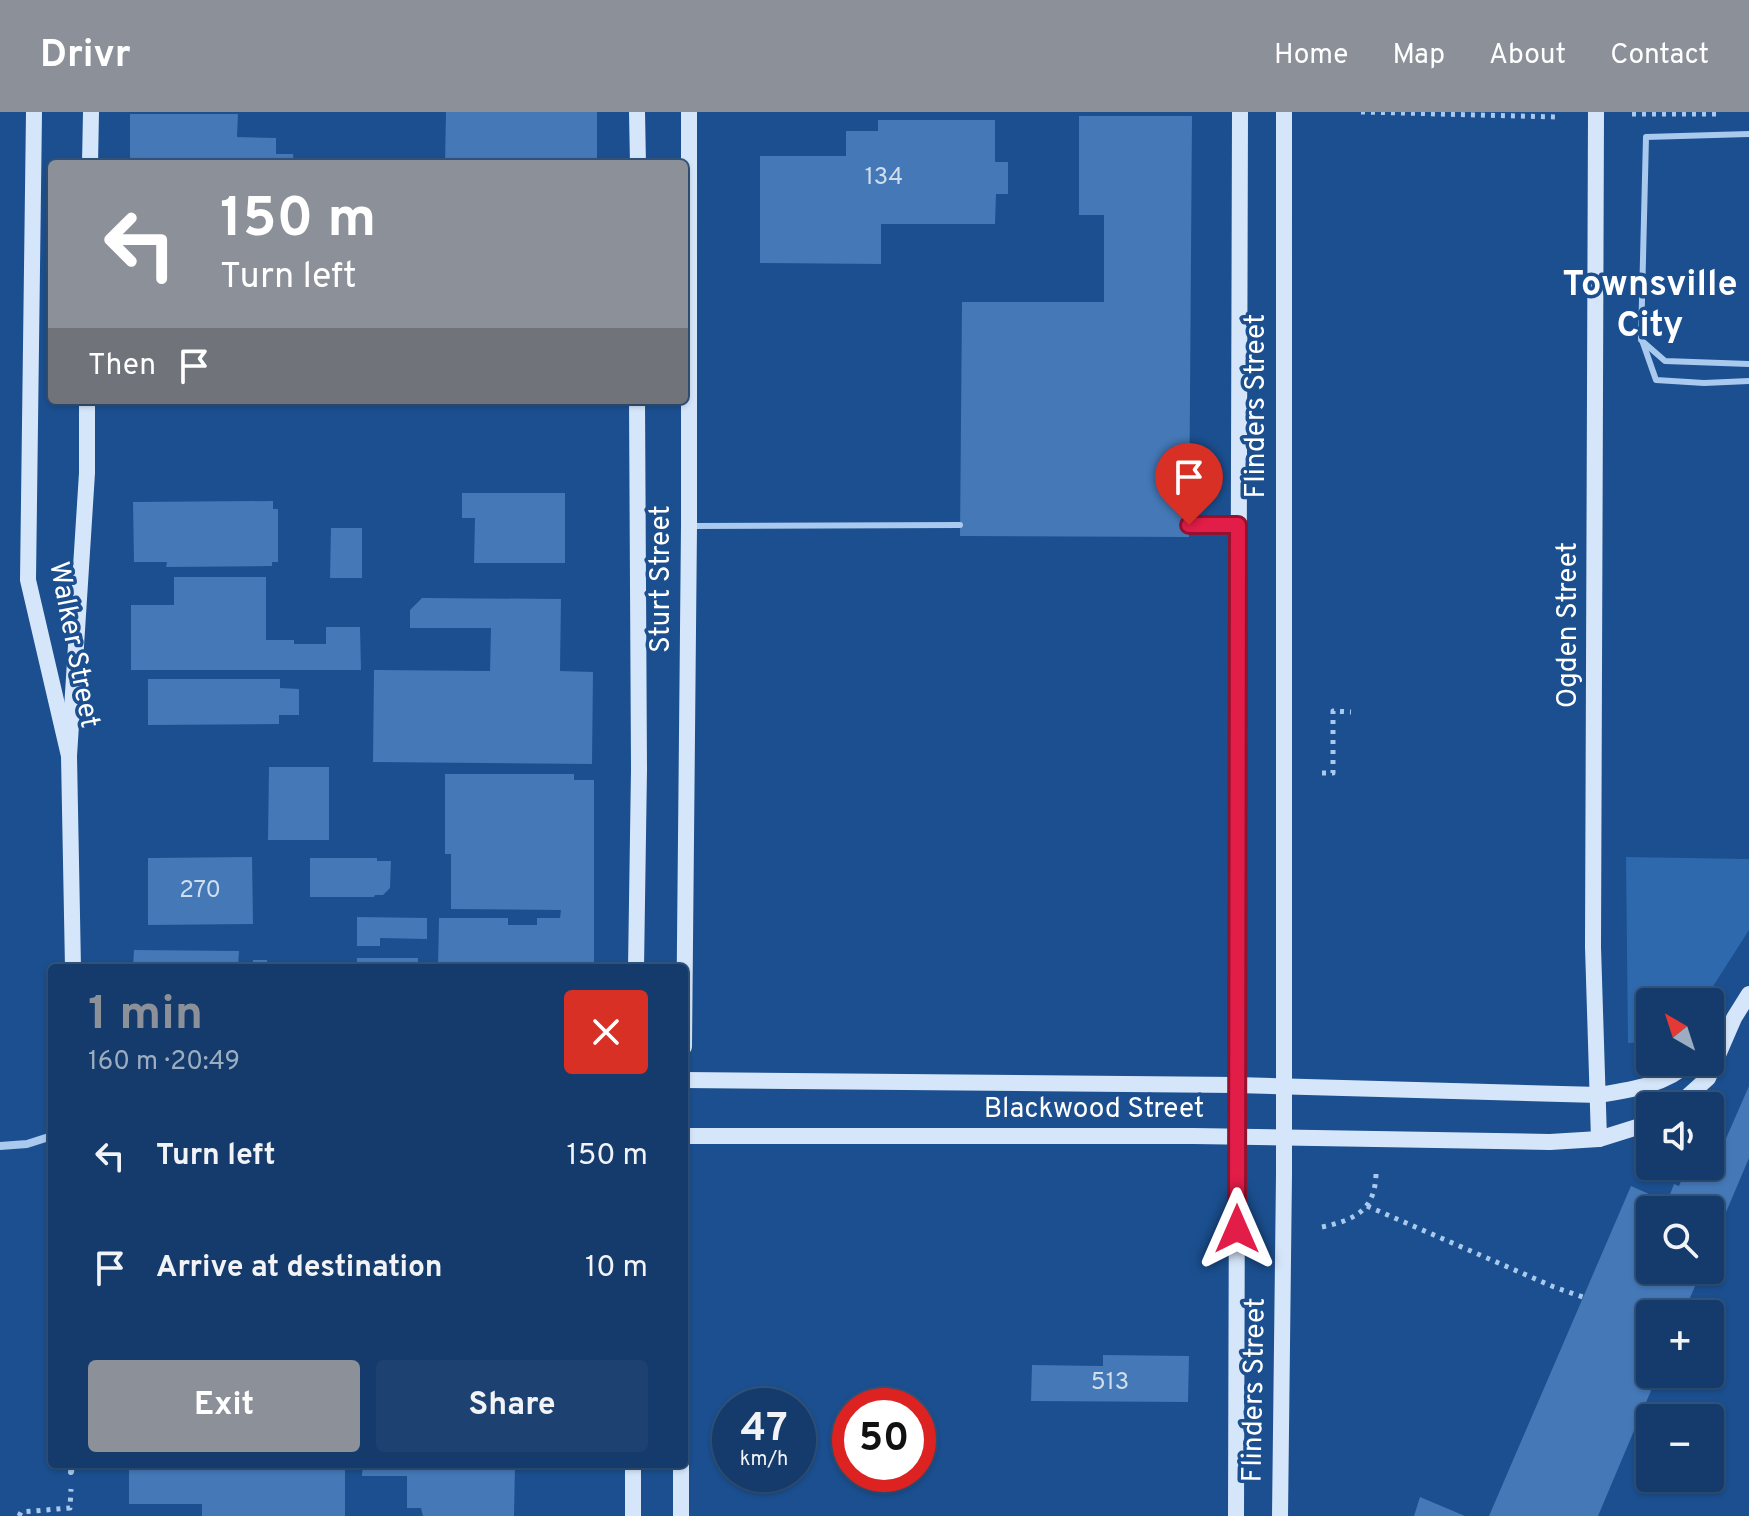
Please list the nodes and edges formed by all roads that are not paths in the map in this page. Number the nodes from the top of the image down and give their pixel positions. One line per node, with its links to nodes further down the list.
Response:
1 (34, 112): 20 (main road, Walker Street)
2 (91, 112): 9 (main road)
3 (637, 112): 10 (main road)
4 (689, 112): 19 (main road, Sturt Street)
5 (1240, 112): 18 (main road, Flinders Street)
6 (1284, 112): 30 (main road, Flinders Street)
7 (1596, 112): 32 (main road, Ogden Street)
8 (1749, 134): 11 (lane)
9 (90, 160)
10 (638, 160)
11 (1641, 340): 12 (lane); 13 (lane)
12 (1749, 364)
13 (1749, 381)
14 (87, 404): 20 (main road, Walker Street)
15 (637, 404): 22 (main road, Sturt Street)
16 (960, 525): 19 (lane)
17 (1189, 525): 18 (lane)
18 (1238, 525): 29 (main road, Flinders Street)
19 (689, 526): 23 (main road, Sturt Street)
20 (69, 756): 21 (main road, Walker Street)
21 (73, 964)
22 (636, 964)
23 (685, 964)
24 (1749, 994): 25 (main road)
25 (1734, 1018): 26 (main road); 31 (main road)
26 (1724, 1028)
27 (1668, 1076): 32 (main road, Blackwood Street)
28 (688, 1080): 29 (main road, Blackwood Street)
29 (1236, 1085): 30 (main road, Blackwood Street); 36 (main road, Flinders Street)
30 (1282, 1086): 32 (main road, Blackwood Street); 37 (main road, Flinders Street)
31 (1692, 1092)
32 (1599, 1095): 38 (main road, Ogden Street)
33 (1636, 1127): 38 (main road, Blackwood Street)
34 (688, 1136): 36 (main road, Blackwood Street)
35 (48, 1137): 39 (street)
36 (1238, 1137): 37 (main road, Blackwood Street); 44 (main road, Flinders Street)
37 (1284, 1138): 38 (main road, Blackwood Street); 45 (main road, Flinders Street)
38 (1599, 1139)
39 (0, 1146)
40 (633, 1468): 42 (main road)
41 (681, 1468): 43 (main road)
42 (633, 1516)
43 (681, 1516)
44 (1236, 1516)
45 (1280, 1516)

